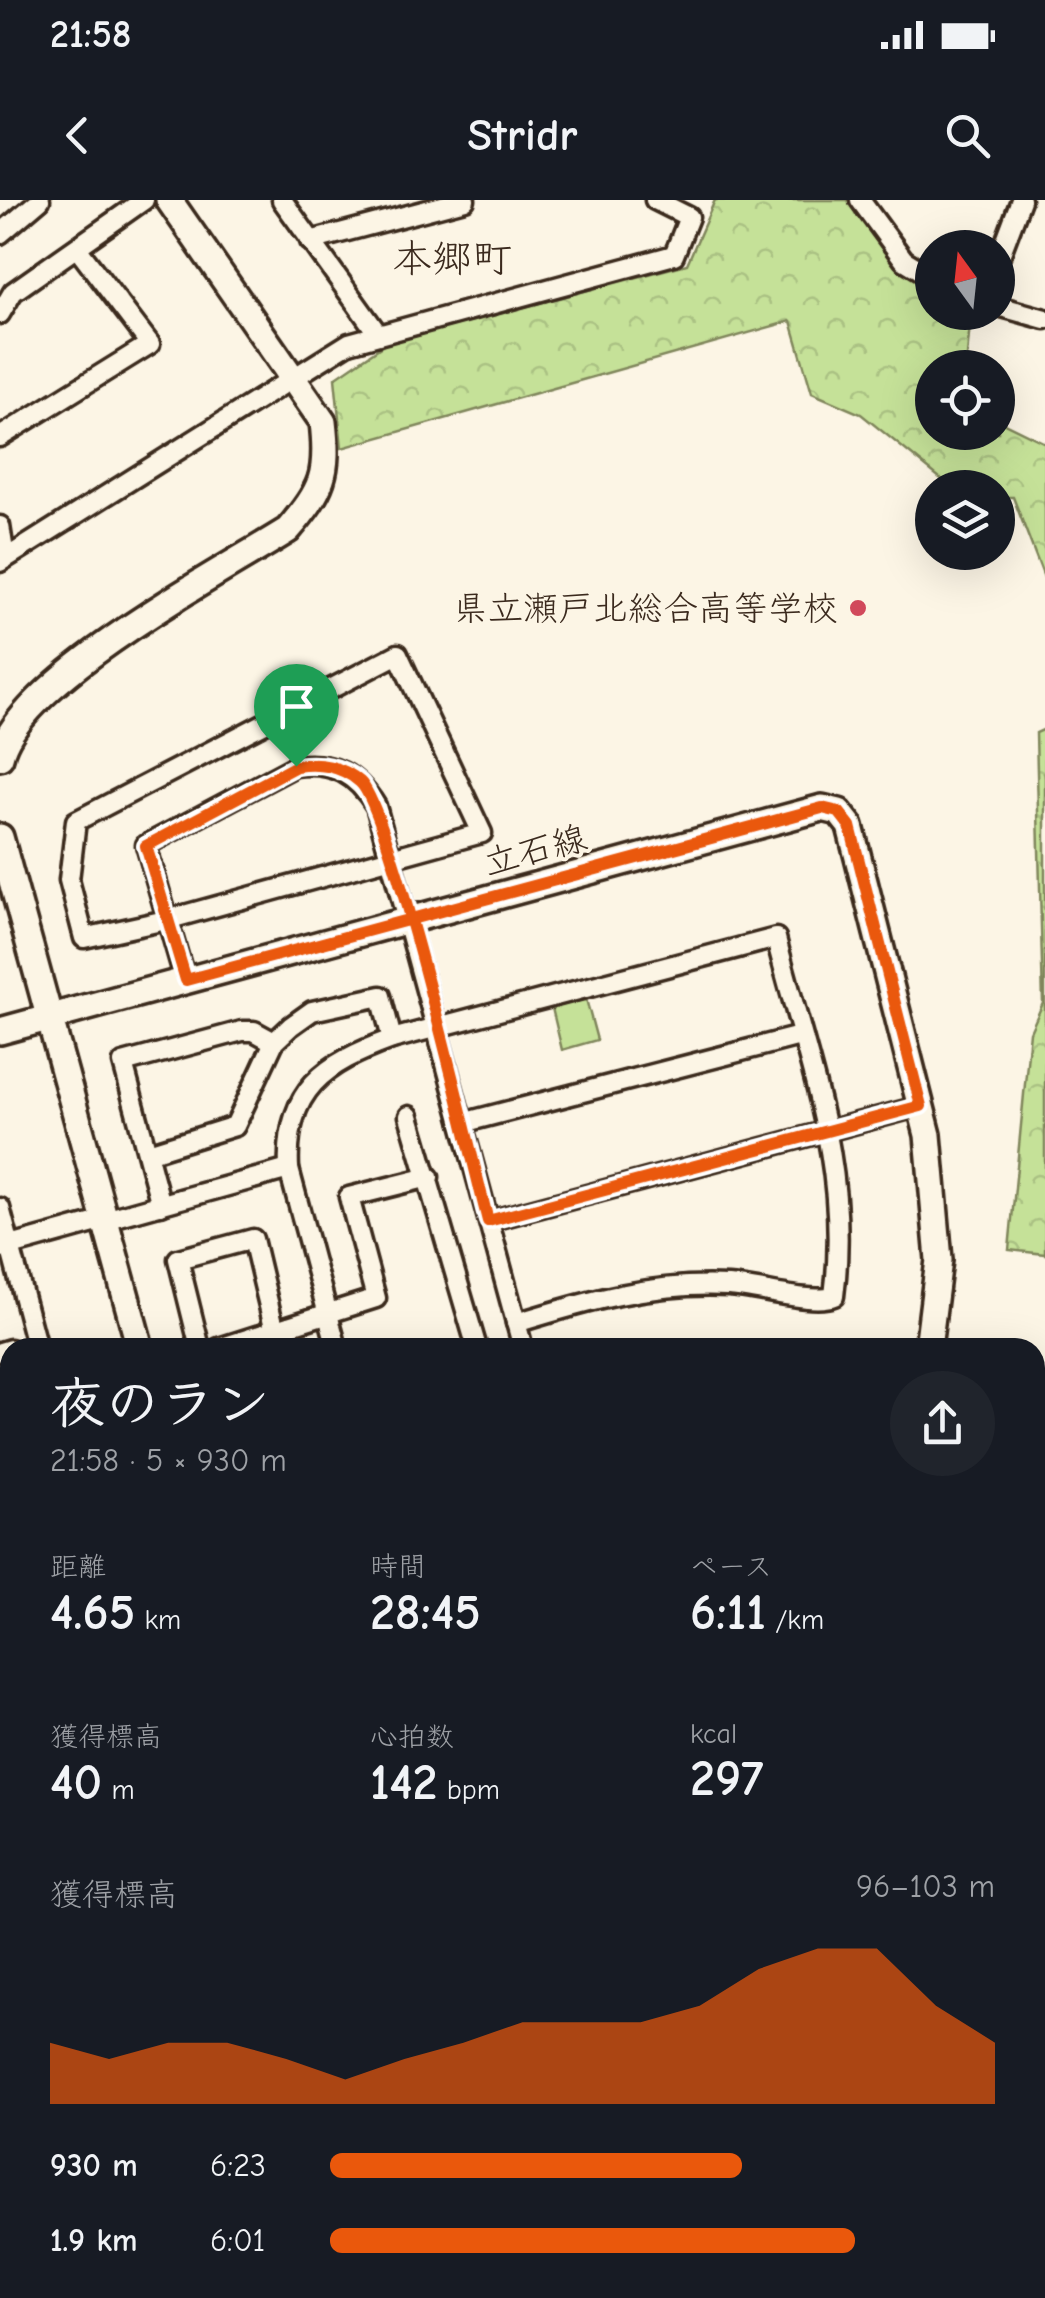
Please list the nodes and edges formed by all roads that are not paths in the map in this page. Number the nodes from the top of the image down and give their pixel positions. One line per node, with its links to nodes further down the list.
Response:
1 (40, 200): 10 (street)
2 (144, 200): 12 (street)
3 (168, 200): 18 (street)
4 (282, 200): 11 (street)
5 (464, 200): 11 (street)
6 (655, 200): 17 (street)
7 (860, 200): 13 (street)
8 (1021, 200): 9 (street)
9 (1010, 230)
10 (0, 234)
11 (310, 241): 17 (street)
12 (77, 248): 15 (street); 19 (street)
13 (915, 267)
14 (1015, 311): 16 (street)
15 (0, 314)
16 (1045, 320)
17 (378, 334): 18 (street)
18 (296, 378): 21 (street); 22 (street)
19 (0, 438)
20 (0, 526): 21 (street)
21 (3, 560)
22 (0, 757)
23 (0, 837): 28 (street)
24 (390, 857): 25 (street); 25 (street); 25 (street); 26 (street)
25 (166, 920): 27 (street)
26 (408, 920): 27 (street, 立石線); 29 (street); 34 (street, 立石線)
27 (186, 980): 28 (street, 立石線)
28 (50, 1018): 30 (street, 立石線); 43 (street)
29 (437, 1030): 31 (street); 32 (street); 36 (street)
30 (0, 1031)
31 (800, 1036): 36 (street); 37 (street)
32 (392, 1039): 33 (street); 39 (street)
33 (274, 1042): 38 (street); 38 (street)
34 (921, 1106): 37 (street); 56 (street, 立石線)
35 (410, 1116): 40 (street)
36 (462, 1123): 44 (street)
37 (828, 1132): 44 (street); 47 (street)
38 (148, 1153): 41 (street)
39 (289, 1170): 41 (street); 46 (street)
40 (429, 1177): 46 (street); 54 (street)
41 (161, 1204): 43 (street)
42 (0, 1208): 45 (street)
43 (104, 1218): 45 (street); 50 (street)
44 (488, 1221): 47 (street)
45 (5, 1248): 49 (street)
46 (327, 1312): 48 (street); 53 (street)
47 (516, 1323): 55 (street)
48 (274, 1327): 51 (street); 52 (street)
49 (34, 1338)
50 (137, 1338)
51 (198, 1338)
52 (245, 1338)
53 (334, 1338)
54 (474, 1338)
55 (520, 1338)
56 (929, 1338)

